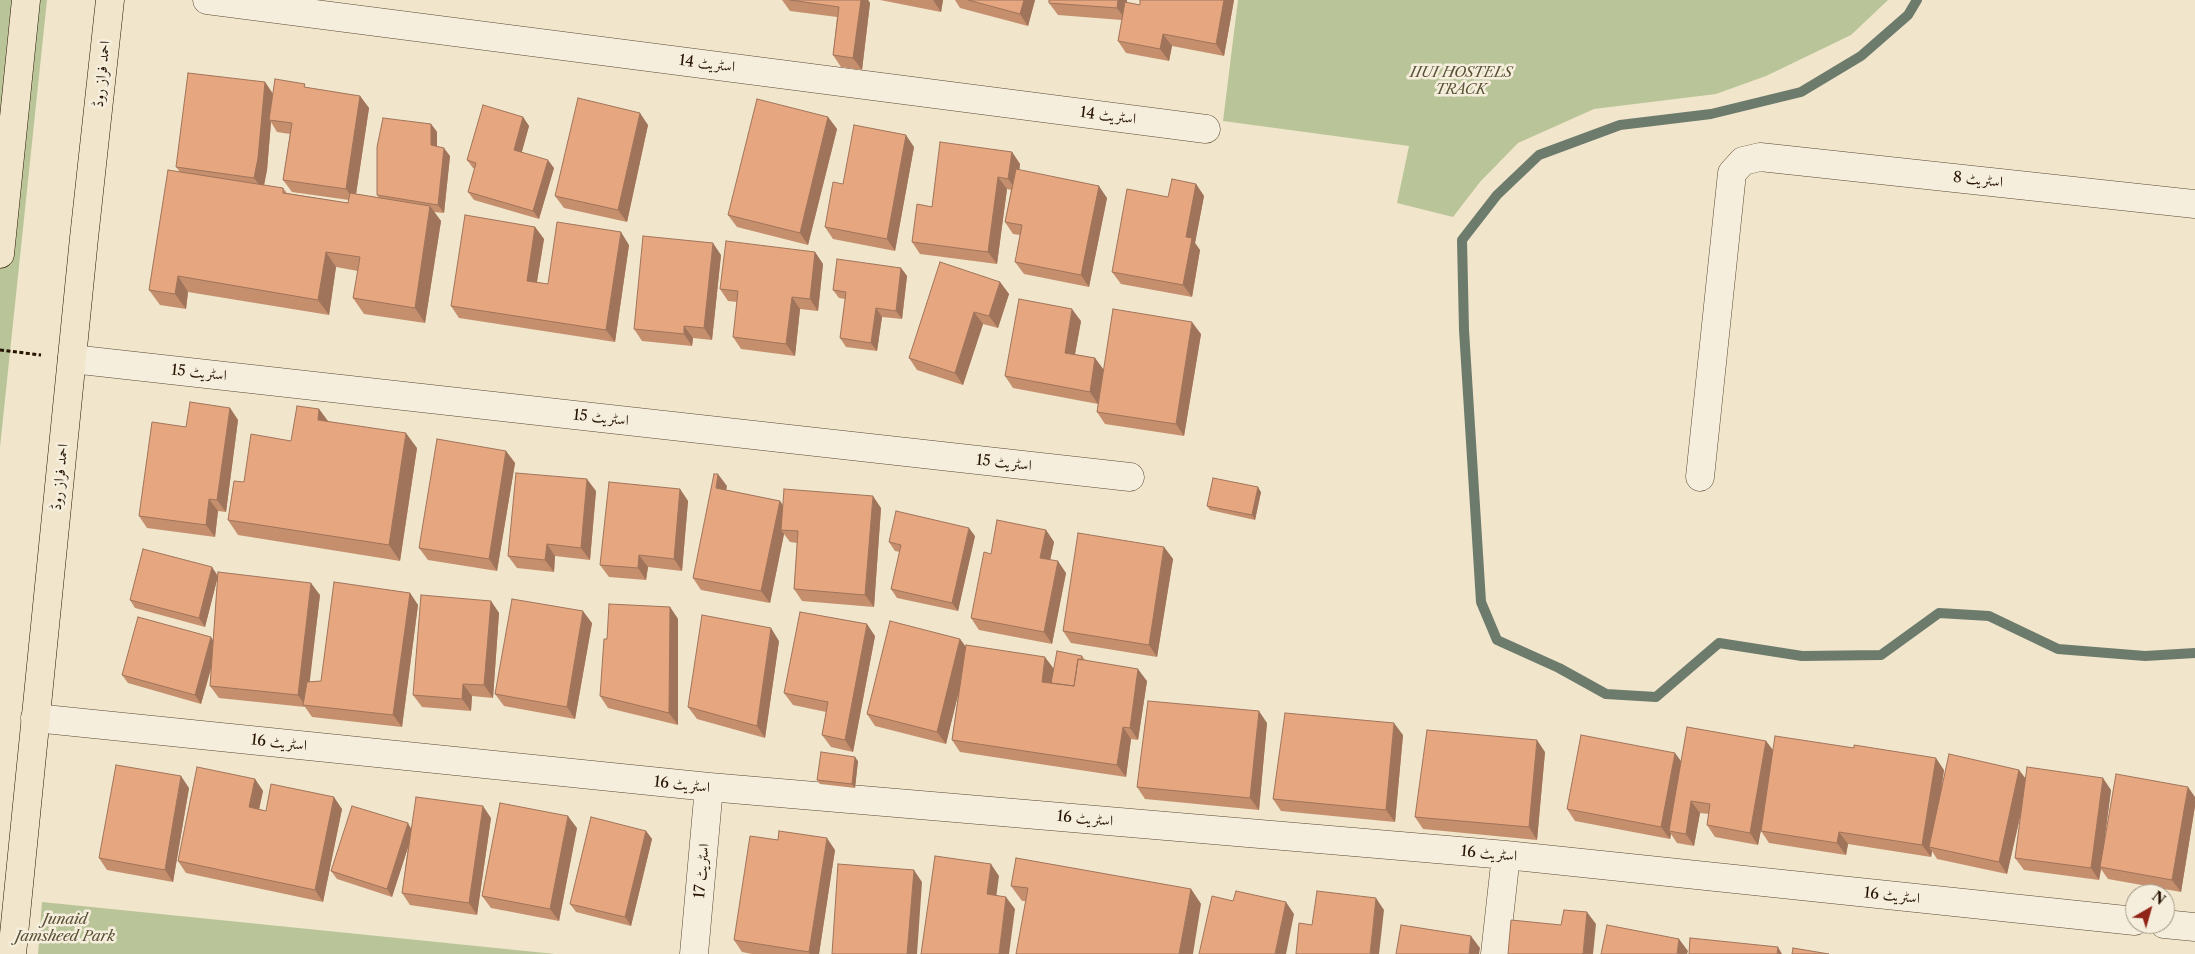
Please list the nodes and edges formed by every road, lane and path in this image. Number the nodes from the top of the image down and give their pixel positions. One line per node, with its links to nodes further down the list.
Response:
1 (26, 0): 6 (main road)
2 (110, 0): 8 (main road, احمد فراز روڈ)
3 (207, 0): 4 (street, اسٹریٹ 14)
4 (1206, 129)
5 (2195, 204): 10 (street, اسٹریٹ 8)
6 (0, 254)
7 (0, 350): 8 (path)
8 (72, 359): 9 (street, اسٹریٹ 15); 11 (main road, احمد فراز روڈ)
9 (1130, 477)
10 (1700, 478)
11 (35, 718): 12 (street, اسٹریٹ 16); 17 (main road, احمد فراز روڈ)
12 (709, 787): 13 (street, اسٹریٹ 16); 18 (street, اسٹریٹ 17)
13 (1506, 855): 14 (street, اسٹریٹ 16); 19 (street)
14 (2125, 920)
15 (2175, 925): 16 (street)
16 (2195, 927)
17 (12, 954)
18 (694, 954)
19 (1496, 954)

